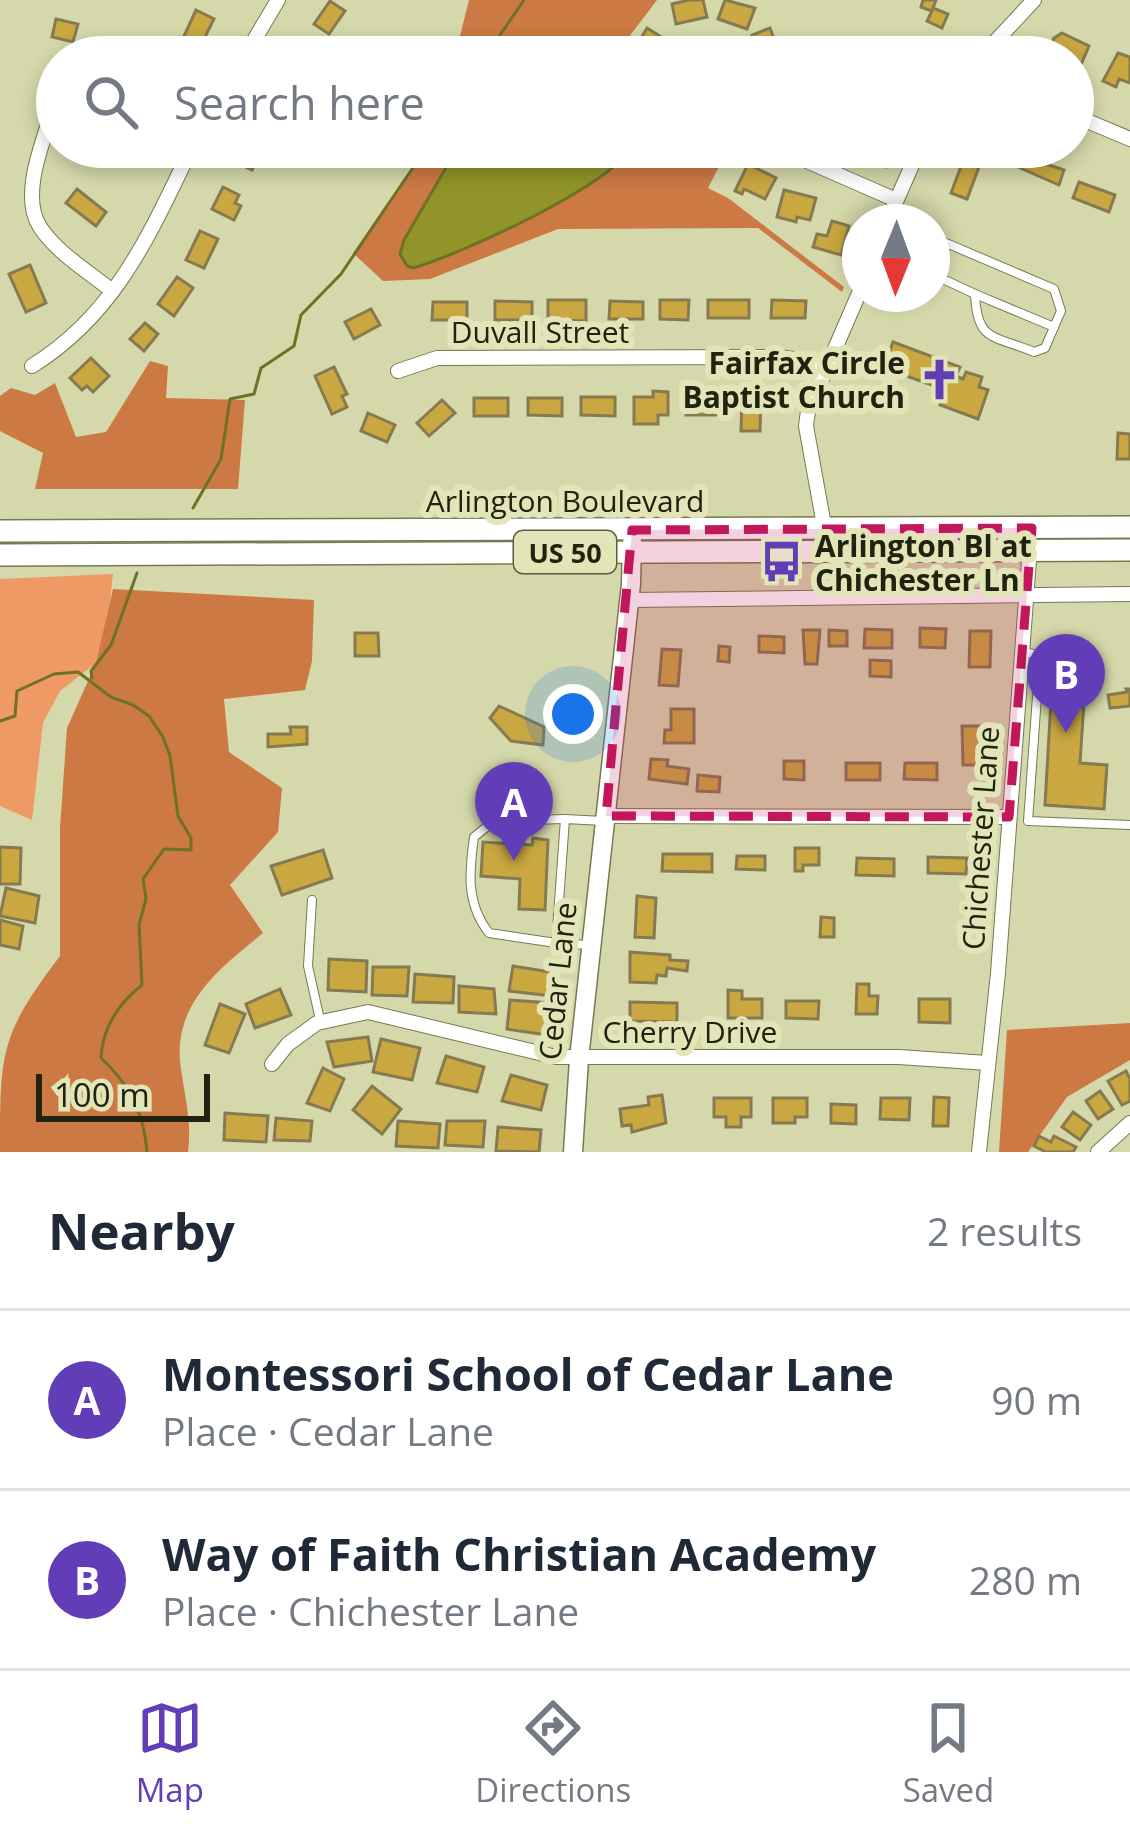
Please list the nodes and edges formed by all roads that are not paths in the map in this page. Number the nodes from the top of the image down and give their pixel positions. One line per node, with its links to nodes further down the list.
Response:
1 (278, 0): 3 (street)
2 (1034, 0): 4 (street)
3 (257, 36)
4 (1000, 36)
5 (1094, 124): 6 (street)
6 (1130, 139)
7 (38, 168): 15 (street)
8 (182, 168): 15 (street)
9 (823, 168): 11 (street)
10 (910, 168): 11 (street)
11 (896, 200): 12 (street)
12 (894, 204)
13 (950, 245): 18 (lane)
14 (950, 282): 16 (lane)
15 (112, 291): 20 (street)
16 (975, 294): 18 (lane); 18 (lane)
17 (851, 312): 19 (street)
18 (1054, 327)
19 (828, 364): 21 (street, Duvall Street); 25 (street)
20 (32, 366)
21 (398, 371)
22 (1130, 527): 24 (main road, Arlington Boulevard / US 50)
23 (0, 531): 26 (main road, Arlington Boulevard / US 50)
24 (1031, 539): 25 (main road, Arlington Boulevard / US 50); 27 (main road, Arlington Boulevard / US 50); 30 (street, Chichester Lane)
25 (825, 540): 26 (main road, Arlington Boulevard / US 50)
26 (632, 541): 28 (main road, Arlington Boulevard / US 50); 31 (main road, Cedar Lane)
27 (1130, 550)
28 (0, 555)
29 (1130, 594): 30 (street)
30 (1025, 597): 31 (street); 32 (street, Chichester Lane)
31 (629, 600): 35 (main road, Cedar Lane)
32 (1021, 652): 33 (street, Chichester Lane); 36 (lane)
33 (1009, 817): 35 (street); 36 (lane); 43 (street, Chichester Lane)
34 (565, 819): 35 (lane); 39 (lane); 39 (lane)
35 (606, 819): 40 (main road, Cedar Lane)
36 (1028, 821): 37 (lane)
37 (1130, 825)
38 (312, 900): 41 (lane)
39 (556, 943): 40 (lane)
40 (591, 946): 42 (main road, Cedar Lane)
41 (320, 1022): 42 (street, Cherry Drive); 44 (street)
42 (579, 1058): 43 (street, Cherry Drive); 46 (main road, Cedar Lane)
43 (988, 1063): 47 (street, Chichester Lane)
44 (272, 1064)
45 (1130, 1124): 48 (street)
46 (573, 1152)
47 (979, 1152)
48 (1098, 1152)

